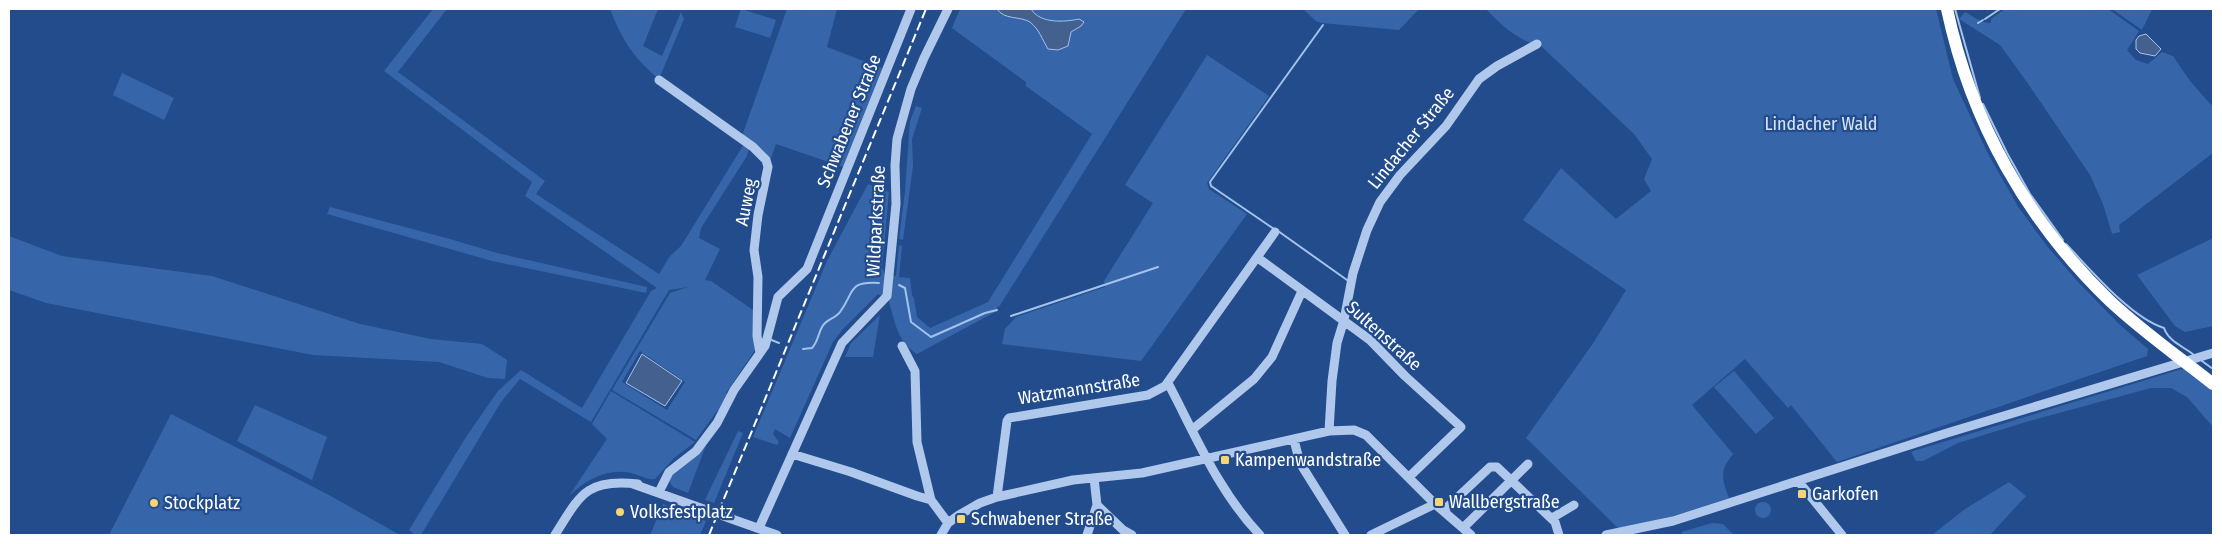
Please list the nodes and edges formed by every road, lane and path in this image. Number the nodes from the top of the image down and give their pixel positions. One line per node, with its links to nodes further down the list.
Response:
1 (911, 9): 12 (street, Schwabener Straße)
2 (948, 9): 18 (street, Wildparkstraße)
3 (1947, 9): 14 (highway)
4 (1537, 44): 9 (street, Lindacher Straße)
5 (659, 80): 12 (street, Auweg)
6 (1275, 232): 7 (street, Watzmannstraße)
7 (1258, 258): 8 (street, Sultenstraße); 13 (street, Watzmannstraße)
8 (1302, 291): 9 (street, Sultenstraße); 15 (street)
9 (1344, 320): 16 (street, Lindacher Straße); 21 (street, Sultenstraße)
10 (902, 346): 27 (street)
11 (2213, 352): 24 (street)
12 (760, 353): 25 (street, Schwabener Straße)
13 (1168, 383): 15 (street); 26 (street, Watzmannstraße)
14 (2213, 384)
15 (1193, 429): 19 (street)
16 (1330, 431): 17 (street); 21 (street)
17 (1294, 440): 19 (street); 42 (street)
18 (792, 454): 27 (street); 34 (street, Wildparkstraße)
19 (1206, 458): 22 (street); 36 (street)
20 (1528, 464): 23 (street)
21 (1409, 477): 28 (street)
22 (1094, 478): 26 (street); 29 (street)
23 (1512, 481): 31 (street); 32 (street); 35 (street)
24 (1799, 482): 46 (street); 47 (street)
25 (659, 492): 34 (street); 37 (street)
26 (997, 497): 33 (street)
27 (931, 500): 33 (street)
28 (1435, 504): 31 (street); 43 (street)
29 (1097, 505): 40 (street); 41 (street)
30 (1574, 505): 32 (street)
31 (1443, 511): 35 (street)
32 (1552, 518): 45 (street)
33 (948, 523): 39 (street)
34 (759, 528): 38 (street)
35 (1463, 528): 44 (street)
36 (1254, 533)
37 (555, 535)
38 (777, 535)
39 (941, 535)
40 (1087, 535)
41 (1132, 535)
42 (1345, 535)
43 (1371, 535)
44 (1472, 535)
45 (1559, 535)
46 (1606, 535)
47 (1842, 535)

